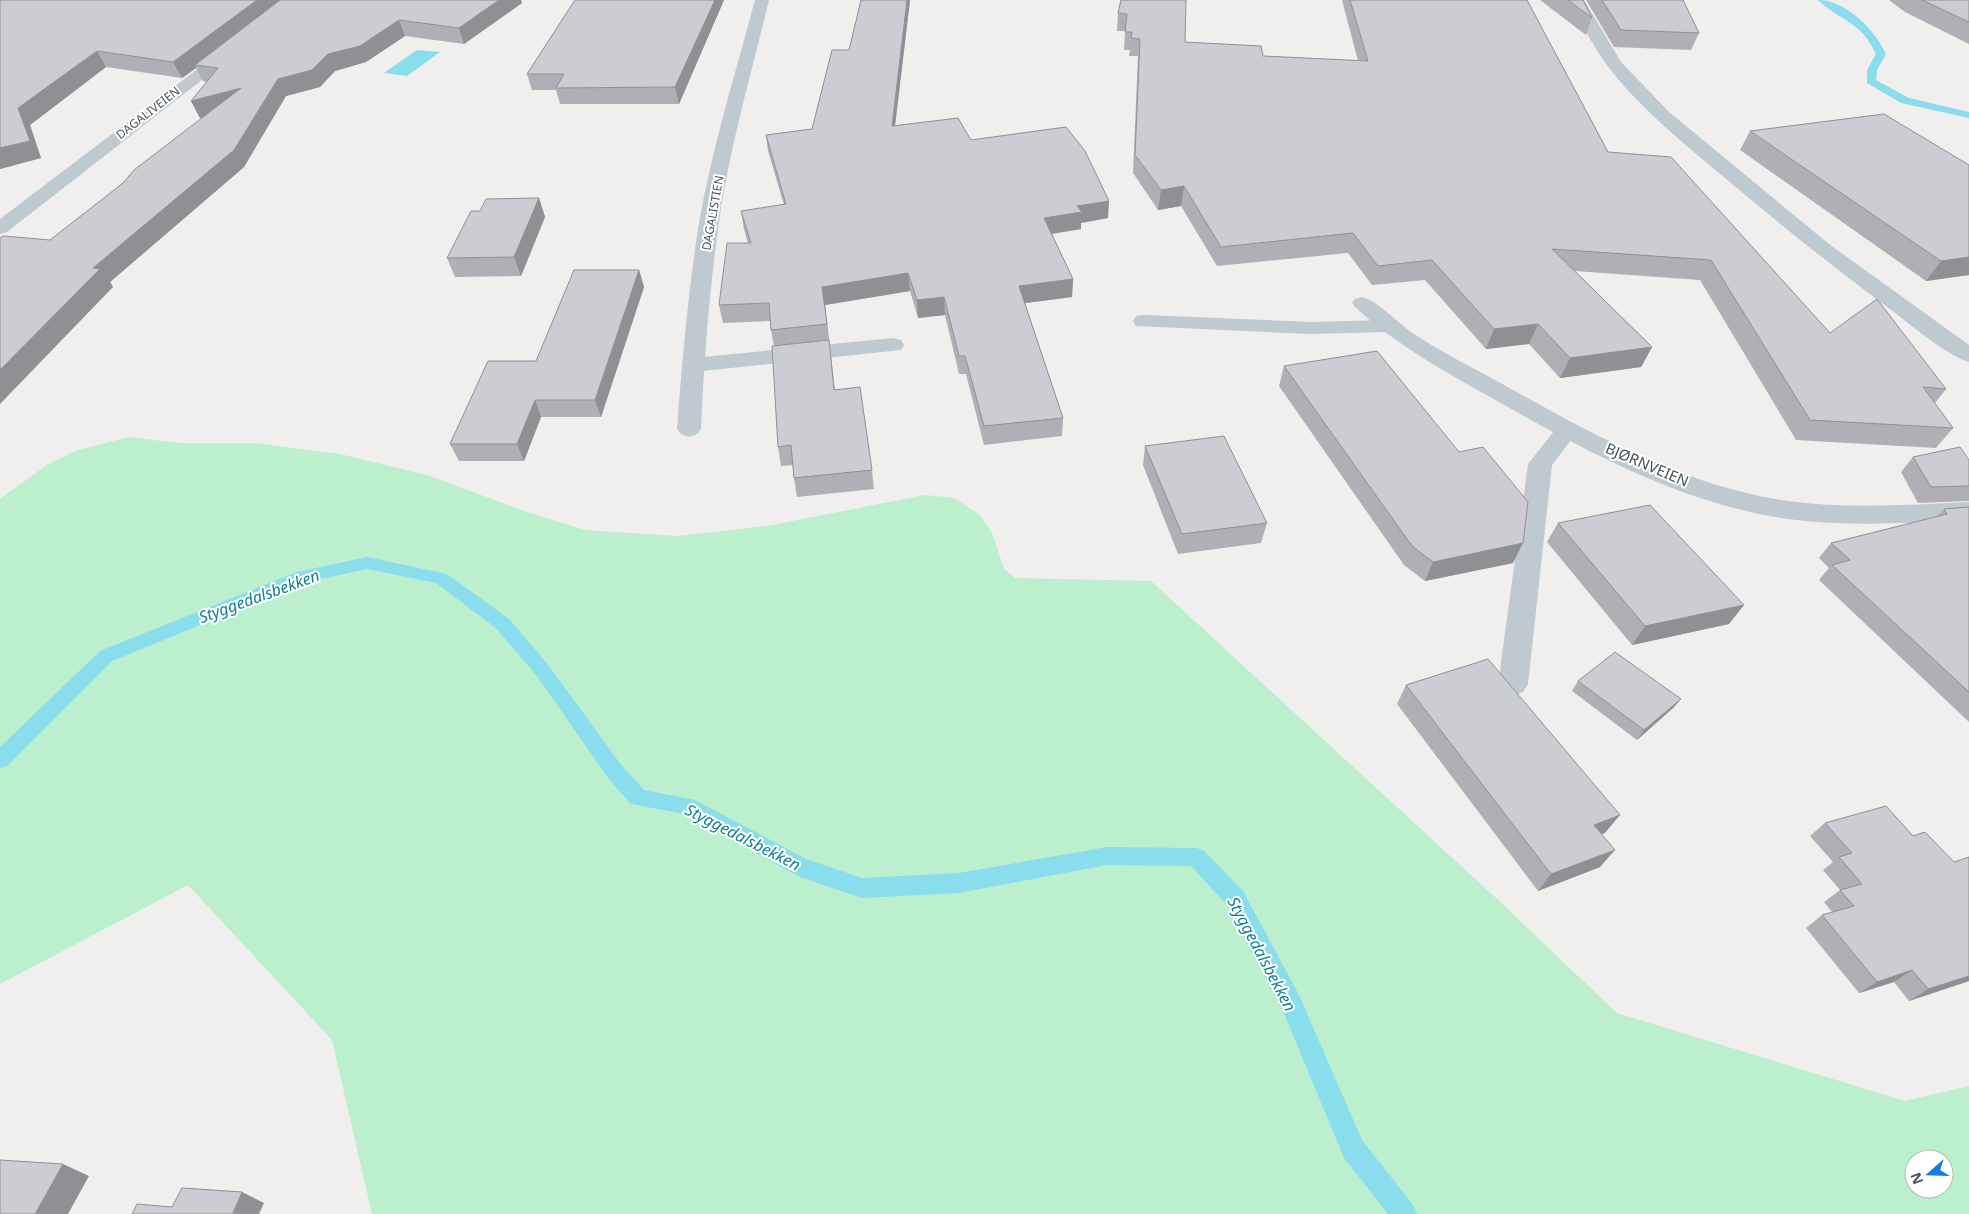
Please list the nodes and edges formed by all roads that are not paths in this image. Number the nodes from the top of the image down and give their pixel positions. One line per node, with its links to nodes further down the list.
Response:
1 (762, 0): 10 (street, DAGALISTIEN)
2 (1577, 0): 9 (street)
3 (243, 40): 4 (street, DAGALIVEIEN)
4 (0, 228)
5 (1362, 303): 7 (street, BJØRNVEIEN)
6 (1144, 321): 7 (street)
7 (1386, 326): 12 (street, BJØRNVEIEN)
8 (893, 345): 10 (street)
9 (1969, 355)
10 (693, 365): 11 (street, DAGALISTIEN)
11 (689, 429)
12 (1566, 431): 13 (street, BJØRNVEIEN); 14 (street)
13 (1969, 510)
14 (1513, 684)

